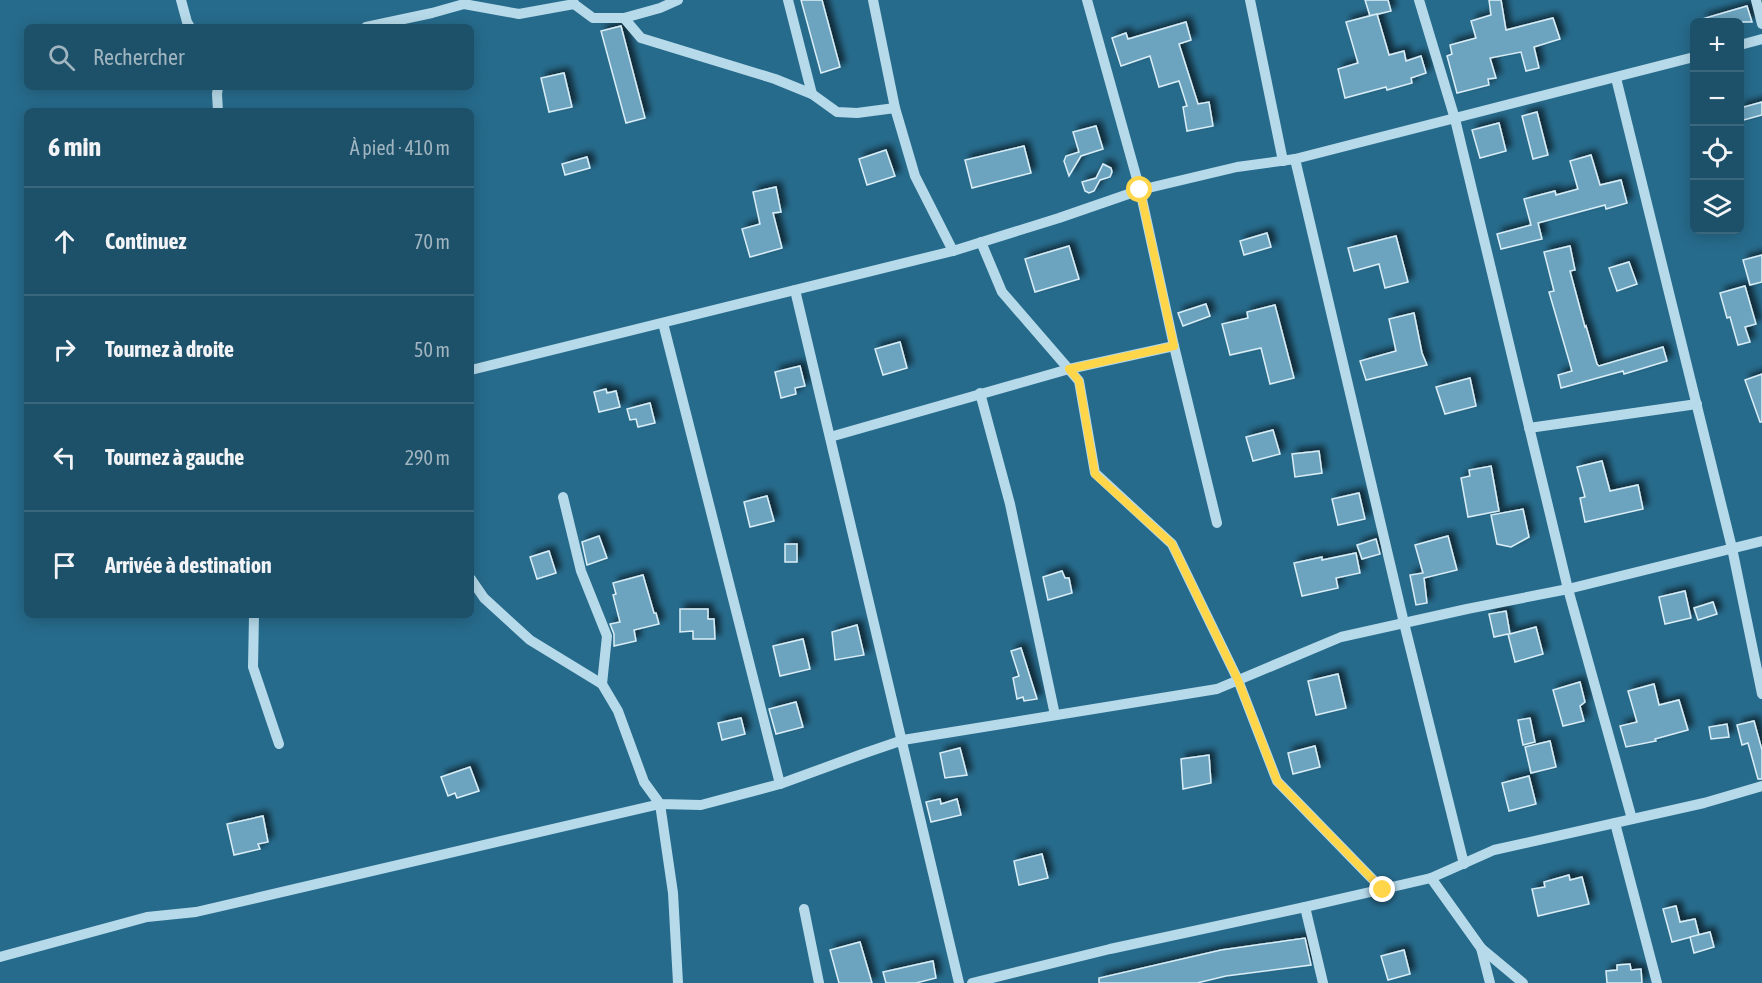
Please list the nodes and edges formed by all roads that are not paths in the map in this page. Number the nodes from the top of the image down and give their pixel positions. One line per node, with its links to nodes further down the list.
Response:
1 (181, 0): 11 (street)
2 (678, 0): 10 (street)
3 (788, 0): 19 (street)
4 (873, 0): 21 (street)
5 (1087, 0): 25 (street)
6 (1250, 0): 24 (street)
7 (1419, 0): 22 (street)
8 (1756, 0): 13 (street)
9 (574, 2): 10 (street); 12 (street)
10 (624, 18): 19 (street)
11 (188, 24)
12 (380, 24)
13 (1762, 24)
14 (1762, 39): 15 (street)
15 (1744, 44)
16 (1690, 58): 17 (street)
17 (1616, 78): 22 (street); 34 (street)
18 (218, 90): 20 (street)
19 (812, 94): 21 (street)
20 (218, 108)
21 (895, 108): 27 (street)
22 (1455, 118): 23 (street); 35 (street)
23 (1295, 159): 24 (street); 44 (street)
24 (1283, 161): 25 (street)
25 (1140, 190): 26 (street); 30 (street)
26 (981, 242): 27 (street); 32 (street)
27 (953, 251): 28 (street)
28 (795, 290): 29 (street); 36 (street)
29 (663, 323): 31 (street); 51 (street)
30 (1174, 346): 32 (street); 38 (street)
31 (474, 369)
32 (1069, 369): 33 (street); 45 (street)
33 (980, 393): 36 (street); 48 (street)
34 (1697, 404): 35 (street); 40 (street)
35 (1529, 428): 42 (street)
36 (830, 437): 49 (street)
37 (563, 497): 46 (street)
38 (1217, 523)
39 (1762, 542): 40 (street)
40 (1732, 548): 42 (street); 47 (street)
41 (474, 583): 46 (street)
42 (1568, 589): 44 (street); 54 (street)
43 (254, 618): 50 (street)
44 (1404, 623): 45 (street); 56 (street)
45 (1238, 680): 48 (street); 58 (street)
46 (602, 684): 53 (street)
47 (1762, 694)
48 (1055, 716): 49 (street)
49 (903, 741): 51 (street); 65 (street)
50 (279, 744)
51 (780, 784): 53 (street)
52 (1762, 786): 54 (street)
53 (660, 804): 62 (street); 63 (street)
54 (1632, 819): 55 (street)
55 (1615, 823): 56 (street); 70 (street)
56 (1464, 864): 57 (street)
57 (1431, 878): 58 (street); 61 (street)
58 (1383, 890): 59 (street)
59 (1305, 908): 66 (street); 67 (street)
60 (804, 909): 64 (street)
61 (1481, 948): 68 (street); 69 (street)
62 (0, 957)
63 (678, 983)
64 (819, 983)
65 (959, 983)
66 (972, 983)
67 (1323, 983)
68 (1490, 983)
69 (1524, 983)
70 (1658, 983)

